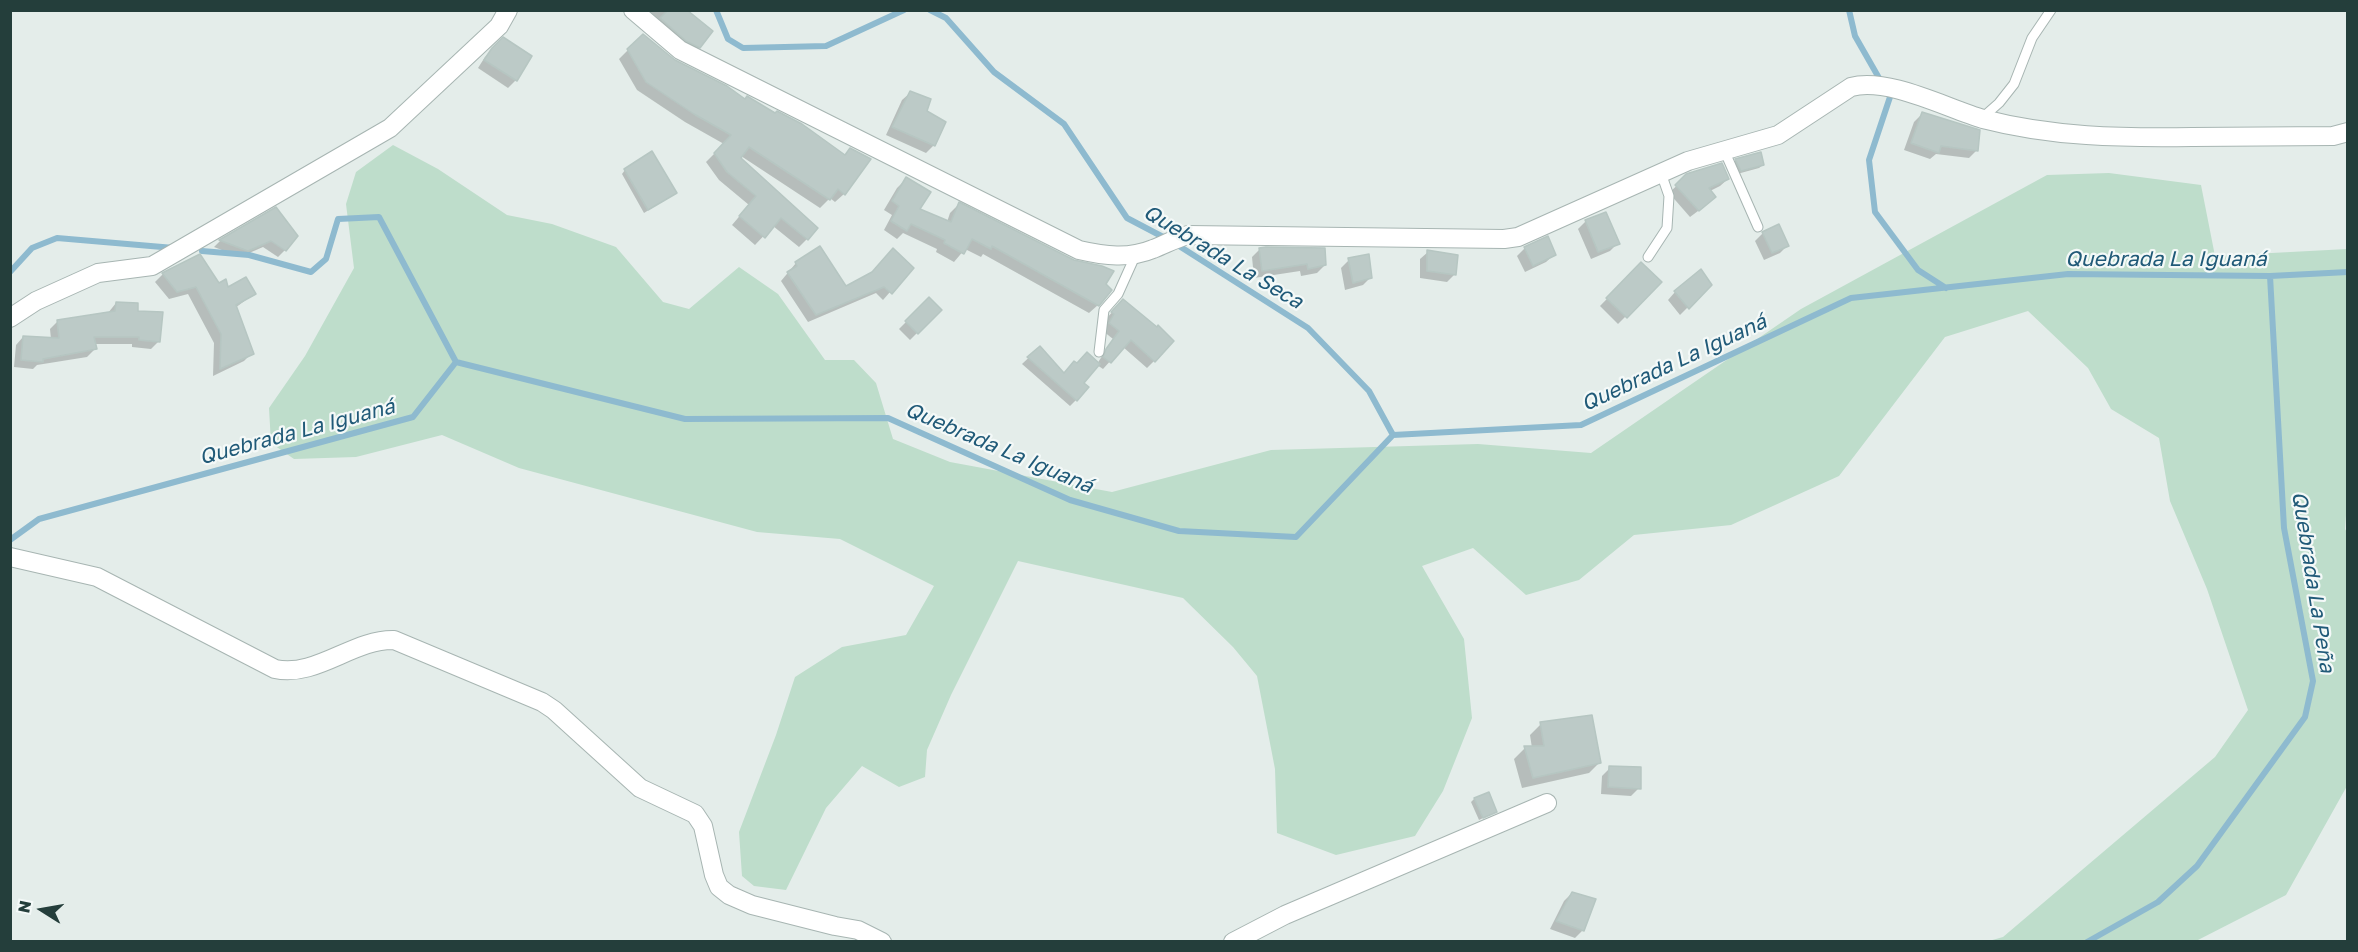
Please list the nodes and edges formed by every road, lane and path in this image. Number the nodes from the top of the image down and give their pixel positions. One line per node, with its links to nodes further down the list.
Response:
1 (508, 10): 11 (street)
2 (633, 10): 9 (street)
3 (2051, 10): 4 (lane)
4 (1982, 118): 5 (street); 6 (street)
5 (2348, 132)
6 (1724, 150): 7 (street); 8 (lane)
7 (1661, 173): 9 (street); 10 (lane)
8 (1758, 227)
9 (1136, 254): 12 (lane)
10 (1648, 257)
11 (10, 318)
12 (1099, 352)
13 (11, 557): 15 (street)
14 (1547, 803): 16 (street)
15 (882, 942)
16 (1233, 942)

